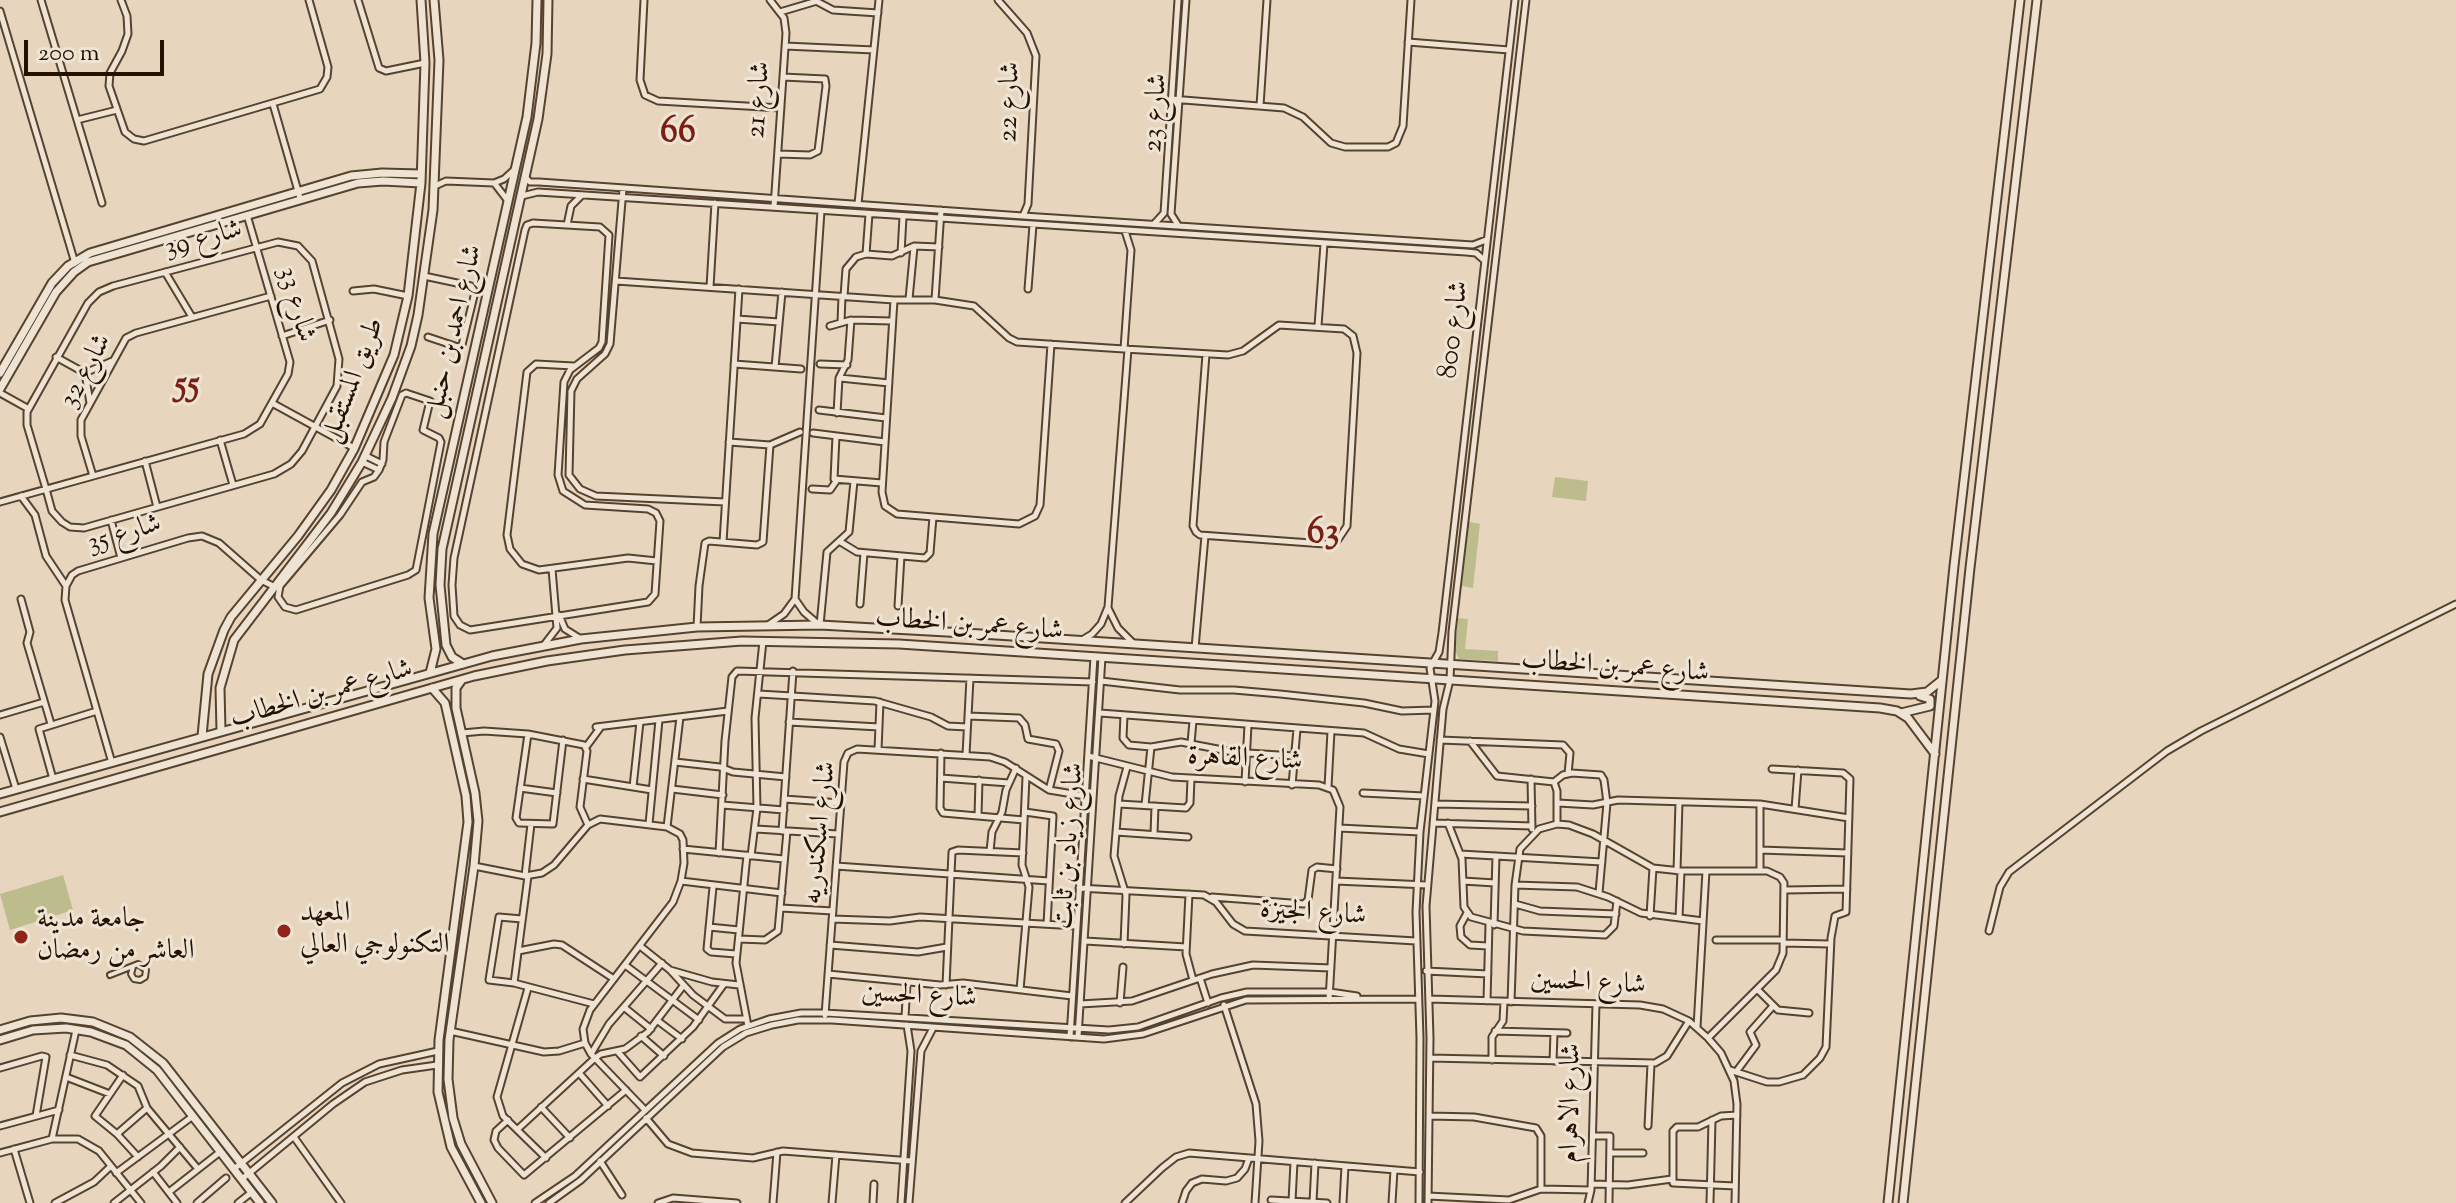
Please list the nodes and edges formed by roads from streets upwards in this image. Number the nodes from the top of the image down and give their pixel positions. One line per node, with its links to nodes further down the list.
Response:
1 (41, 0): 41 (street)
2 (123, 0): 36 (street)
3 (309, 0): 33 (street)
4 (358, 0): 29 (street)
5 (421, 0): 29 (street, طريق المستقبل)
6 (434, 0): 38 (street, طريق المستقبل)
7 (537, 0): 39 (street, شارع احمد بن حنبل)
8 (548, 0): 40 (street, شارع احمد بن حنبل)
9 (644, 0): 35 (street)
10 (770, 0): 23 (street)
11 (879, 0): 24 (street)
12 (998, 0): 71 (street, شارع 22)
13 (1178, 0): 31 (street, شارع 23)
14 (1186, 0): 32 (street, شارع 23)
15 (1267, 0): 34 (street)
16 (1411, 0): 25 (street)
17 (1515, 0): 28 (street, شارع 800)
18 (1526, 0): 47 (street, شارع 800)
19 (2020, 0): 177 (street)
20 (2037, 0): 178 (street)
21 (817, 1): 23 (street); 24 (street)
22 (0, 11): 93 (street)
23 (780, 12): 26 (street, شارع 21)
24 (878, 13): 27 (street)
25 (1408, 42): 28 (street); 34 (street)
26 (785, 46): 27 (street); 30 (street, شارع 21)
27 (874, 50): 64 (street)
28 (1509, 50): 46 (street, شارع 800)
29 (425, 63): 37 (street, طريق المستقبل)
30 (783, 77): 35 (street, شارع 21); 42 (street)
31 (1171, 99): 32 (street); 75 (street, شارع 23)
32 (1179, 100): 34 (street); 78 (street, شارع 23)
33 (273, 104): 36 (street); 56 (street)
34 (1260, 106)
35 (781, 108): 42 (street, شارع 21)
36 (117, 110): 41 (street)
37 (424, 116): 38 (street); 48 (street, طريق المستقبل)
38 (438, 116): 44 (street, طريق المستقبل)
39 (527, 117): 40 (street); 43 (street, شارع احمد بن حنبل)
40 (538, 119): 45 (street, شارع احمد بن حنبل)
41 (77, 120): 62 (street)
42 (778, 154): 59 (street, شارع 21)
43 (516, 168): 51 (street); 61 (street, شارع احمد بن حنبل)
44 (435, 174): 49 (street); 52 (street, طريق المستقبل)
45 (525, 175): 50 (street); 60 (street, شارع احمد بن حنبل)
46 (1495, 176): 47 (street); 82 (street, شارع 800)
47 (1505, 177): 122 (street, شارع 800)
48 (421, 179): 56 (street); 88 (street, طريق المستقبل)
49 (446, 181): 51 (street); 52 (street)
50 (539, 182): 53 (street); 54 (street)
51 (494, 183): 61 (street)
52 (435, 186): 89 (street, طريق المستقبل)
53 (623, 189): 58 (street); 59 (street)
54 (538, 192): 55 (street); 60 (street)
55 (559, 193): 57 (street); 66 (street)
56 (299, 194): 67 (street)
57 (582, 195): 58 (street); 66 (street)
58 (622, 198): 63 (street); 96 (street)
59 (775, 199): 64 (street); 65 (street, شارع 21)
60 (519, 200): 97 (street, شارع احمد بن حنبل)
61 (508, 202): 97 (street, شارع احمد بن حنبل)
62 (102, 203)
63 (715, 203): 65 (street); 98 (street)
64 (858, 204): 68 (street)
65 (774, 207): 69 (street)
66 (569, 209): 76 (street)
67 (246, 210): 85 (street, شارع 33); 93 (street)
68 (941, 210): 71 (street); 74 (street)
69 (821, 211): 70 (street); 103 (street)
70 (869, 214): 72 (street); 91 (street)
71 (1023, 216): 73 (street)
72 (903, 217): 74 (street); 90 (street)
73 (1062, 218): 75 (street); 79 (street)
74 (941, 219): 77 (street); 86 (street)
75 (1154, 224): 78 (street)
76 (567, 225): 131 (street); 191 (street)
77 (1033, 225): 79 (street); 100 (street)
78 (1179, 225): 81 (street)
79 (1061, 227): 80 (street)
80 (1124, 231): 83 (street); 124 (street)
81 (1374, 239): 82 (street); 87 (street)
82 (1487, 240): 92 (street, شارع 800)
83 (1324, 244): 87 (street); 118 (street)
84 (914, 246): 86 (street); 90 (street); 107 (street)
85 (257, 247): 94 (street, شارع 39); 104 (street, شارع 33); 112 (street, شارع 39)
86 (939, 247): 109 (street)
87 (1374, 247): 92 (street)
88 (415, 249): 89 (street); 105 (street, طريق المستقبل)
89 (429, 249): 95 (street, طريق المستقبل)
90 (901, 253): 91 (street)
91 (866, 254): 106 (street)
92 (1484, 260): 121 (street, شارع 800)
93 (76, 265): 134 (street); 138 (street)
94 (165, 272): 110 (street); 126 (street, شارع 39)
95 (424, 276): 120 (street); 154 (street, طريق المستقبل)
96 (616, 281): 98 (street); 166 (street)
97 (494, 285): 213 (street, شارع احمد بن حنبل); 217 (street, شارع احمد بن حنبل)
98 (710, 287): 99 (street)
99 (739, 289): 102 (street); 111 (street)
100 (1028, 289)
101 (353, 291): 105 (street)
102 (782, 292): 103 (street); 115 (street)
103 (815, 294): 106 (street); 186 (street)
104 (271, 296): 110 (street, شارع 32); 119 (street, شارع 33)
105 (408, 296): 153 (street, طريق المستقبل)
106 (843, 296): 108 (street); 116 (street)
107 (909, 299): 108 (street); 109 (street)
108 (894, 300): 114 (street)
109 (935, 300): 123 (street)
110 (192, 317): 127 (street, شارع 32)
111 (737, 319): 115 (street); 128 (street)
112 (330, 320): 119 (street); 145 (street, شارع 39)
113 (851, 320): 114 (street); 116 (street); 130 (street)
114 (892, 321): 137 (street)
115 (779, 322): 132 (street)
116 (841, 322): 117 (street)
117 (830, 326)
118 (1318, 326): 125 (street); 170 (street)
119 (282, 336): 140 (street, شارع 33)
120 (428, 337)
121 (1475, 339): 122 (street); 211 (street, شارع 800)
122 (1486, 341): 212 (street, شارع 800)
123 (1051, 344): 124 (street); 168 (street)
124 (1126, 349): 125 (street); 190 (street)
125 (1206, 354): 170 (street)
126 (56, 357): 135 (street); 141 (street, شارع 39)
127 (113, 361): 135 (street); 139 (street, شارع 32)
128 (734, 364): 132 (street); 150 (street)
129 (820, 364): 130 (street)
130 (847, 365): 136 (street)
131 (575, 366): 176 (street); 179 (street)
132 (775, 367): 133 (street)
133 (801, 369)
134 (0, 373)
135 (85, 373): 139 (street)
136 (839, 378): 137 (street); 143 (street)
137 (889, 383): 144 (street)
138 (0, 391): 141 (street)
139 (90, 403): 157 (street, شارع 32)
140 (272, 403): 145 (street); 149 (street, شارع 33)
141 (27, 408): 162 (street, شارع 39)
142 (819, 410): 143 (street)
143 (837, 413): 144 (street)
144 (886, 418): 151 (street)
145 (316, 426): 153 (street); 161 (street, شارع 39)
146 (800, 432): 152 (street)
147 (813, 433): 148 (street)
148 (836, 436): 151 (street); 158 (street)
149 (220, 440): 155 (street, شارع 33); 161 (street)
150 (729, 442): 152 (street); 166 (street)
151 (885, 442): 160 (street)
152 (770, 445): 172 (street)
153 (354, 449): 180 (street, طريق المستقبل)
154 (364, 459): 156 (street); 183 (street, طريق المستقبل)
155 (145, 461): 157 (street, شارع 33); 167 (street)
156 (381, 467): 156 (street)
157 (93, 476): 162 (street, شارع 33)
158 (837, 480): 159 (street); 163 (street)
159 (854, 481): 160 (street); 171 (street)
160 (882, 483): 168 (street)
161 (233, 485): 167 (street, شارع 39)
162 (46, 489): 164 (street, شارع 33); 169 (street, شارع 39)
163 (812, 489)
164 (21, 496): 165 (street, شارع 33); 182 (street)
165 (0, 502)
166 (725, 502): 172 (street)
167 (157, 507): 169 (street, شارع 39)
168 (933, 517): 174 (street)
169 (111, 520): 175 (street)
170 (1205, 536): 207 (street)
171 (839, 541): 173 (street); 193 (street)
172 (723, 542): 194 (street)
173 (864, 553): 174 (street); 187 (street)
174 (901, 556): 189 (street)
175 (121, 558): 180 (street, شارع 35); 182 (street, شارع 35)
176 (657, 561): 179 (street); 191 (street)
177 (1954, 566): 178 (street); 181 (street)
178 (1970, 568): 184 (street)
179 (552, 569): 191 (street)
180 (261, 580): 183 (street, شارع 35); 260 (street, طريق المستقبل)
181 (1952, 585): 184 (street); 223 (street)
182 (66, 586): 237 (street, شارع 35)
183 (273, 586): 256 (street, طريق المستقبل)
184 (1968, 588): 420 (street)
185 (21, 599): 232 (street)
186 (795, 599): 192 (street); 193 (street)
187 (860, 604)
188 (2456, 604): 412 (street)
189 (898, 606)
190 (1108, 607): 201 (street); 203 (street)
191 (557, 615): 199 (street); 204 (street)
192 (768, 625): 193 (street, شارع عمر بن الخطاب); 194 (street, شارع عمر بن الخطاب)
193 (820, 625): 196 (street, شارع عمر بن الخطاب)
194 (697, 627): 195 (street, شارع عمر بن الخطاب)
195 (655, 630): 198 (street, شارع عمر بن الخطاب); 206 (street)
196 (902, 630): 197 (street, شارع عمر بن الخطاب); 202 (street)
197 (915, 631): 201 (street, شارع عمر بن الخطاب); 205 (street)
198 (623, 634): 199 (street, شارع عمر بن الخطاب); 208 (street)
199 (581, 639): 204 (street, شارع عمر بن الخطاب)
200 (763, 640): 202 (street, شارع عمر بن الخطاب); 206 (street, شارع عمر بن الخطاب); 215 (street)
201 (1080, 641): 203 (street, شارع عمر بن الخطاب)
202 (899, 644): 205 (street, شارع عمر بن الخطاب)
203 (1134, 644): 207 (street, شارع عمر بن الخطاب)
204 (544, 645): 213 (street, شارع عمر بن الخطاب)
205 (914, 645): 210 (street, شارع عمر بن الخطاب)
206 (655, 646): 208 (street, شارع عمر بن الخطاب)
207 (1195, 648): 209 (street, شارع عمر بن الخطاب)
208 (625, 650): 221 (street, شارع عمر بن الخطاب)
209 (1259, 651): 211 (street, شارع عمر بن الخطاب); 214 (street)
210 (1098, 657): 214 (street, شارع عمر بن الخطاب); 224 (street, شارع زياد بن ثابت); 225 (street, شارع زياد بن ثابت)
211 (1433, 662): 212 (street, شارع عمر بن الخطاب); 220 (street, شارع 800)
212 (1450, 663): 218 (street, شارع عمر بن الخطاب); 222 (street, شارع 800)
213 (463, 664): 217 (street, شارع عمر بن الخطاب)
214 (1258, 668): 220 (street, شارع عمر بن الخطاب)
215 (760, 670): 216 (street); 227 (street); 239 (street)
216 (793, 671): 219 (street); 230 (street)
217 (430, 673): 231 (street, شارع عمر بن الخطاب)
218 (1660, 677): 228 (street); 229 (street, شارع عمر بن الخطاب)
219 (970, 678): 225 (street); 244 (street)
220 (1431, 679): 222 (street, شارع عمر بن الخطاب); 236 (street, شارع 800)
221 (463, 680): 226 (street, شارع عمر بن الخطاب); 258 (street)
222 (1450, 680): 228 (street, شارع عمر بن الخطاب); 234 (street, شارع 800)
223 (1942, 680): 229 (street, شارع عمر بن الخطاب); 273 (street)
224 (1101, 681): 236 (street); 240 (street, شارع زياد بن ثابت)
225 (1093, 682): 275 (street, شارع زياد بن ثابت)
226 (432, 688): 238 (street, شارع عمر بن الخطاب); 261 (street)
227 (759, 694): 230 (street); 286 (street)
228 (1658, 694): 241 (street, شارع عمر بن الخطاب)
229 (1911, 694): 241 (street)
230 (791, 696): 233 (street); 250 (street)
231 (343, 697): 235 (street, شارع عمر بن الخطاب); 238 (street)
232 (44, 702): 242 (street); 251 (street)
233 (880, 702): 253 (street); 254 (street)
234 (1443, 704): 236 (street); 264 (street, شارع 800)
235 (314, 705): 247 (street); 256 (street, شارع عمر بن الخطاب)
236 (1435, 707): 272 (street, شارع 800)
237 (97, 711): 251 (street); 279 (street, شارع 35)
238 (350, 711): 247 (street, شارع عمر بن الخطاب)
239 (728, 711): 245 (street); 281 (street)
240 (1100, 713): 243 (street); 277 (street, شارع زياد بن ثابت)
241 (1901, 713): 273 (street)
242 (0, 715)
243 (1124, 715): 248 (street); 268 (street)
244 (968, 716): 254 (street); 306 (street)
245 (680, 717): 246 (street); 278 (street)
246 (659, 720): 249 (street); 305 (street)
247 (318, 721): 328 (street, شارع عمر بن الخطاب)
248 (1193, 721): 252 (street); 266 (street)
249 (640, 722): 267 (street); 300 (street)
250 (789, 722): 253 (street); 288 (street)
251 (51, 724): 291 (street)
252 (1248, 725): 255 (street); 271 (street)
253 (879, 727): 269 (street)
254 (967, 727): 274 (street)
255 (1297, 729): 257 (street); 276 (street)
256 (221, 731): 260 (street, شارع عمر بن الخطاب)
257 (1331, 731): 272 (street); 301 (street)
258 (462, 733): 259 (street); 261 (street); 364 (street)
259 (528, 734): 263 (street); 302 (street)
260 (202, 736): 279 (street, شارع عمر بن الخطاب)
261 (453, 736): 436 (street)
262 (0, 737): 304 (street)
263 (563, 740): 267 (street); 307 (street)
264 (1440, 740): 265 (street); 319 (street, شارع 800)
265 (1470, 741): 287 (street); 294 (street)
266 (1191, 743): 268 (street); 271 (street)
267 (586, 747): 292 (street)
268 (1151, 747): 285 (street)
269 (878, 750): 270 (street, شارع اسكندريه); 315 (street, شارع اسكندريه)
270 (941, 753): 274 (street, شارع اسكندريه); 290 (street)
271 (1247, 753): 276 (street); 296 (street)
272 (1429, 754): 312 (street, شارع 800)
273 (1935, 754): 419 (street)
274 (966, 755): 282 (street, شارع اسكندريه)
275 (1088, 756): 277 (street, شارع القاهرة); 311 (street, شارع زياد بن ثابت)
276 (1294, 756): 299 (street)
277 (1097, 758): 280 (street, شارع القاهرة); 384 (street, شارع زياد بن ثابت)
278 (675, 762): 281 (street); 303 (street)
279 (112, 763): 291 (street, شارع عمر بن الخطاب)
280 (1127, 767): 285 (street, شارع القاهرة); 318 (street)
281 (725, 768): 286 (street); 310 (street)
282 (1016, 768): 289 (street, شارع اسكندريه); 298 (street)
283 (1772, 769): 284 (street)
284 (1798, 770): 326 (street); 332 (street)
285 (1148, 772): 293 (street, شارع القاهرة); 322 (street)
286 (757, 774): 288 (street); 325 (street)
287 (1568, 774): 297 (street); 317 (street)
288 (786, 777): 313 (street)
289 (1026, 777): 306 (street, شارع اسكندريه); 329 (street)
290 (941, 778): 295 (street); 330 (street)
291 (53, 779): 304 (street, شارع عمر بن الخطاب)
292 (583, 779): 300 (street); 339 (street)
293 (1191, 779): 296 (street, شارع القاهرة); 323 (street)
294 (1531, 779): 297 (street); 324 (street)
295 (979, 780): 298 (street); 330 (street)
296 (1245, 782): 299 (street, شارع القاهرة)
297 (1554, 782): 316 (street)
298 (1009, 783): 331 (street)
299 (1292, 785): 301 (street, شارع القاهرة)
300 (633, 787): 305 (street)
301 (1328, 787): 342 (street, شارع القاهرة)
302 (520, 788): 307 (street); 336 (street)
303 (672, 789): 310 (street); 341 (street)
304 (16, 790): 309 (street, شارع عمر بن الخطاب)
305 (652, 790): 337 (street)
306 (1049, 790): 311 (street, شارع اسكندريه)
307 (557, 793): 336 (street)
308 (1363, 793): 312 (street)
309 (0, 794)
310 (723, 795): 321 (street)
311 (1085, 796): 383 (street, شارع زياد بن ثابت)
312 (1424, 796): 346 (street, شارع 800)
313 (784, 799): 315 (street); 327 (street)
314 (1679, 802): 317 (street); 320 (street); 368 (street)
315 (841, 803): 347 (street, شارع اسكندريه)
316 (1558, 803): 317 (street); 338 (street)
317 (1607, 803): 351 (street)
318 (1119, 804): 322 (street); 345 (street)
319 (1435, 804): 324 (street); 334 (street, شارع 800)
320 (1760, 804): 326 (street); 353 (street)
321 (722, 805): 325 (street); 355 (street)
322 (1145, 805): 323 (street)
323 (1155, 806): 348 (street)
324 (1532, 806): 340 (street)
325 (757, 808): 327 (street); 343 (street)
326 (1795, 809): 332 (street)
327 (784, 810): 344 (street)
328 (0, 812)
329 (1025, 812): 333 (street); 375 (street)
330 (978, 816): 331 (street)
331 (1000, 818): 333 (street); 354 (street)
332 (1849, 818): 357 (street)
333 (1024, 820): 356 (street)
334 (1433, 823): 335 (street); 380 (street, شارع 800)
335 (1448, 823): 340 (street); 358 (street)
336 (531, 824): 372 (street)
337 (649, 824): 339 (street); 341 (street)
338 (1557, 824): 349 (street); 351 (street)
339 (588, 825): 372 (street)
340 (1532, 826): 349 (street)
341 (667, 827): 352 (street)
342 (1339, 828): 346 (street); 367 (street, شارع القاهرة)
343 (755, 829): 344 (street); 359 (street)
344 (784, 831): 347 (street); 362 (street)
345 (1116, 832): 348 (street); 387 (street)
346 (1420, 832): 379 (street, شارع 800)
347 (838, 834): 365 (street, شارع اسكندريه)
348 (1154, 834): 350 (street)
349 (1532, 834): 361 (street)
350 (1188, 837)
351 (1604, 841): 363 (street); 366 (street)
352 (683, 849): 355 (street); 374 (street)
353 (1760, 850): 357 (street); 370 (street)
354 (990, 851): 356 (street); 371 (street)
355 (719, 853): 359 (street)
356 (1023, 853): 373 (street)
357 (1848, 853): 385 (street)
358 (1460, 854): 360 (street); 377 (street)
359 (749, 855): 362 (street); 386 (street)
360 (1496, 856): 361 (street); 378 (street)
361 (1517, 857): 363 (street); 381 (street)
362 (784, 859): 389 (street)
363 (1602, 862): 390 (street)
364 (474, 866): 372 (street); 438 (street)
365 (836, 866): 371 (street); 396 (street, شارع اسكندريه)
366 (1653, 868): 368 (street); 399 (street)
367 (1337, 869): 376 (street, شارع القاهرة); 392 (street)
368 (1679, 871): 369 (street); 403 (street)
369 (1706, 871): 370 (street); 404 (street)
370 (1760, 871): 388 (street)
371 (949, 874): 373 (street); 402 (street)
372 (527, 876): 400 (street)
373 (1027, 879): 375 (street); 405 (street)
374 (681, 881): 382 (street); 424 (street)
375 (1049, 881): 406 (street)
376 (1336, 881): 379 (street); 413 (street, شارع القاهرة)
377 (1463, 881): 378 (street); 397 (street)
378 (1495, 883): 407 (street)
379 (1417, 884): 380 (street); 417 (street, شارع 800)
380 (1427, 885): 440 (street, شارع 800)
381 (1515, 885): 390 (street); 394 (street)
382 (713, 887): 386 (street); 409 (street)
383 (1079, 888): 384 (street); 408 (street, شارع زياد بن ثابت)
384 (1089, 889): 387 (street); 416 (street, شارع زياد بن ثابت)
385 (1847, 889): 388 (street); 422 (street)
386 (743, 890): 389 (street); 410 (street)
387 (1125, 890): 391 (street); 421 (street)
388 (1786, 890): 418 (street)
389 (782, 893): 395 (street)
390 (1599, 893): 393 (street)
391 (1189, 894): 392 (street); 427 (street)
392 (1208, 896): 413 (street, شارع الجيزة)
393 (1617, 901): 398 (street); 399 (street)
394 (1515, 904): 398 (street); 411 (street)
395 (781, 908): 396 (street); 414 (street)
396 (833, 911): 401 (street, شارع اسكندريه)
397 (1467, 913): 407 (street); 425 (street)
398 (1616, 914): 411 (street)
399 (1650, 916): 403 (street)
400 (522, 919): 428 (street); 447 (street)
401 (832, 919): 402 (street); 423 (street, شارع اسكندريه)
402 (948, 919): 405 (street); 426 (street)
403 (1679, 919): 404 (street)
404 (1703, 921): 484 (street)
405 (1026, 923): 406 (street); 454 (street)
406 (1047, 924): 408 (street)
407 (1492, 924): 411 (street); 425 (street)
408 (1077, 926): 457 (street, شارع زياد بن ثابت)
409 (709, 927): 410 (street); 429 (street)
410 (739, 930): 414 (street)
411 (1514, 930): 465 (street)
412 (1989, 931)
413 (1333, 936): 417 (street, شارع الجيزة); 437 (street, شارع القاهرة)
414 (738, 939): 429 (street)
415 (1716, 940): 418 (street)
416 (1085, 941): 421 (street); 469 (street, شارع زياد بن ثابت)
417 (1416, 941): 460 (street, شارع 800)
418 (1783, 942): 422 (street); 455 (street)
419 (1915, 942): 420 (street); 430 (street)
420 (1931, 943): 431 (street)
421 (1124, 944): 427 (street)
422 (1830, 944): 515 (street)
423 (830, 945): 426 (street); 441 (street, شارع اسكندريه)
424 (640, 946): 432 (street); 433 (street)
425 (1488, 946): 442 (street)
426 (947, 947): 451 (street)
427 (1186, 947): 445 (street)
428 (518, 951): 444 (street); 447 (street)
429 (736, 954): 450 (street)
430 (1913, 960): 431 (street); 625 (street)
431 (1929, 962): 626 (street)
432 (662, 963): 439 (street); 446 (street)
433 (625, 965): 444 (street); 446 (street)
434 (133, 967): 443 (street)
435 (1123, 967): 466 (street)
436 (449, 968): 438 (street); 502 (street)
437 (1331, 968): 445 (street); 456 (street, شارع القاهرة)
438 (459, 969): 490 (street)
439 (670, 970): 449 (street); 452 (street)
440 (1426, 971): 442 (street); 461 (street, شارع 800)
441 (828, 974): 448 (street); 476 (street, شارع اسكندريه)
442 (1488, 974): 464 (street)
443 (110, 975)
444 (614, 979): 468 (street)
445 (1196, 979): 466 (street); 467 (street)
446 (647, 981): 463 (street); 474 (street)
447 (514, 983): 453 (street)
448 (907, 983): 451 (street); 477 (street)
449 (724, 984): 450 (street); 473 (street)
450 (739, 985): 481 (street)
451 (946, 985): 454 (street)
452 (683, 986): 463 (street); 473 (street)
453 (528, 988): 468 (street); 501 (street)
454 (1020, 990): 457 (street)
455 (1758, 990): 472 (street); 497 (street)
456 (1330, 992): 458 (street, شارع الحسين); 459 (street, شارع الحسين); 462 (street, شارع القاهرة)
457 (1072, 996): 485 (street, شارع زياد بن ثابت)
458 (1362, 997): 460 (street, شارع الحسين); 462 (street, شارع الحسين)
459 (1221, 998): 467 (street, شارع الحسين); 471 (street)
460 (1418, 999): 559 (street, شارع 800)
461 (1429, 999): 464 (street, شارع الحسين); 508 (street, شارع 800)
462 (1329, 1000): 471 (street, شارع الحسين)
463 (673, 1001): 478 (street); 479 (street)
464 (1487, 1001): 465 (street, شارع الحسين)
465 (1508, 1002): 470 (street, شارع الحسين); 491 (street)
466 (1120, 1003): 469 (street)
467 (1208, 1003): 488 (street, شارع الحسين)
468 (594, 1004): 500 (street)
469 (1080, 1004): 488 (street, شارع زياد بن ثابت)
470 (1596, 1004): 480 (street, شارع الحسين); 511 (street, شارع الاهرام)
471 (1224, 1006): 496 (street, شارع الحسين); 555 (street)
472 (1773, 1006): 475 (street); 515 (street)
473 (709, 1007): 478 (street); 481 (street)
474 (625, 1008): 487 (street); 506 (street)
475 (1809, 1013)
476 (825, 1017): 477 (street, شارع الحسين); 481 (street, شارع الحسين); 482 (street, شارع الحسين); 504 (street, شارع الحسين)
477 (905, 1017): 485 (street, شارع الحسين)
478 (699, 1020): 498 (street)
479 (658, 1021): 487 (street); 498 (street)
480 (1689, 1021): 484 (street, شارع الحسين); 512 (street)
481 (747, 1023): 504 (street, شارع الحسين)
482 (907, 1025): 483 (street, شارع الحسين); 556 (street)
483 (934, 1027): 495 (street, شارع الحسين); 558 (street)
484 (1697, 1027): 497 (street, شارع الحسين)
485 (1070, 1028): 488 (street, شارع الحسين); 495 (street, شارع زياد بن ثابت)
486 (76, 1029): 499 (street); 505 (street); 526 (street)
487 (651, 1029): 494 (street)
488 (1079, 1029): 496 (street, شارع زياد بن ثابت)
489 (0, 1030): 564 (street)
490 (450, 1031): 501 (street); 542 (street)
491 (1495, 1031): 492 (street); 509 (street)
492 (1554, 1033): 493 (street); 510 (street)
493 (1567, 1033)
494 (641, 1036): 503 (street); 507 (street)
495 (1070, 1037): 496 (street, شارع الحسين)
496 (1078, 1037)
497 (1708, 1038): 515 (street, شارع الحسين)
498 (682, 1039): 507 (street)
499 (0, 1040)
500 (585, 1043): 501 (street); 506 (street)
501 (511, 1045): 532 (street)
502 (438, 1051): 513 (street); 564 (street)
503 (617, 1051): 506 (street); 507 (street)
504 (710, 1054): 525 (street, شارع الحسين); 530 (street, شارع الحسين)
505 (70, 1055): 517 (street); 518 (street)
506 (593, 1056): 516 (street); 519 (street)
507 (664, 1056)
508 (1430, 1058): 509 (street); 529 (street, شارع 800)
509 (1492, 1060): 510 (street)
510 (1553, 1061): 511 (street)
511 (1594, 1062): 512 (street); 538 (street, شارع الاهرام)
512 (1651, 1064): 534 (street)
513 (437, 1065): 539 (street); 544 (street)
514 (0, 1068): 528 (street)
515 (1733, 1071): 527 (street, شارع الحسين)
516 (579, 1073): 521 (street); 522 (street)
517 (123, 1075): 520 (street); 523 (street)
518 (66, 1077): 520 (street); 524 (street)
519 (626, 1090): 521 (street); 525 (street)
520 (110, 1094): 536 (street)
521 (608, 1106): 540 (street)
522 (541, 1107): 535 (street); 540 (street)
523 (147, 1108): 536 (street); 537 (street)
524 (59, 1110): 528 (street); 541 (street)
525 (645, 1110): 574 (street, شارع الحسين)
526 (193, 1115): 537 (street); 546 (street)
527 (1737, 1115): 531 (street); 578 (street, شارع الحسين)
528 (36, 1116): 533 (street)
529 (1430, 1116): 561 (street, شارع 800); 580 (street)
530 (646, 1118): 547 (street); 557 (street, شارع الحسين)
531 (1712, 1119): 573 (street); 577 (street)
532 (508, 1120): 535 (street); 553 (street)
533 (0, 1126)
534 (1648, 1126)
535 (519, 1128): 553 (street)
536 (117, 1134): 552 (street)
537 (169, 1134): 543 (street); 552 (street)
538 (1593, 1136): 549 (street); 579 (street, شارع الاهرام)
539 (294, 1137): 571 (street); 601 (street)
540 (570, 1138): 553 (street)
541 (52, 1139): 545 (street); 563 (street)
542 (461, 1144): 544 (street); 603 (street)
543 (180, 1147): 566 (street); 568 (street)
544 (451, 1147): 602 (street)
545 (14, 1149): 548 (street); 592 (street)
546 (221, 1151): 564 (street); 566 (street)
547 (777, 1152): 551 (street); 608 (street)
548 (0, 1153)
549 (1610, 1153): 550 (street); 576 (street)
550 (1643, 1153)
551 (836, 1155): 556 (street); 609 (street)
552 (138, 1157): 570 (street)
553 (546, 1158)
554 (1249, 1158): 555 (street); 613 (street); 614 (street)
555 (1258, 1159): 560 (street); 615 (street)
556 (904, 1160): 558 (street); 611 (street)
557 (600, 1161): 574 (street, شارع الحسين); 584 (street)
558 (912, 1161): 612 (street)
559 (1420, 1161): 561 (street); 569 (street, شارع 800)
560 (1294, 1162): 562 (street); 588 (street)
561 (1429, 1162): 585 (street, شارع 800)
562 (1315, 1163): 565 (street); 591 (street)
563 (111, 1166): 570 (street); 593 (street)
564 (238, 1166): 571 (street)
565 (1345, 1166): 567 (street); 617 (street)
566 (198, 1169): 582 (street)
567 (1394, 1170): 569 (street); 618 (street)
568 (153, 1172): 581 (street); 582 (street)
569 (1420, 1172): 619 (street, شارع 800)
570 (116, 1173): 581 (street)
571 (246, 1176): 583 (street); 600 (street)
572 (226, 1178): 597 (street)
573 (1672, 1179): 576 (street); 577 (street)
574 (575, 1180): 604 (street, شارع الحسين); 605 (street, شارع الحسين)
575 (874, 1184): 610 (street)
576 (1610, 1185): 579 (street); 622 (street)
577 (1710, 1186): 578 (street); 623 (street)
578 (1735, 1186): 624 (street, شارع الحسين)
579 (1591, 1187): 580 (street); 621 (street, شارع الاهرام)
580 (1541, 1189): 589 (street)
581 (130, 1190): 594 (street); 595 (street)
582 (169, 1192): 596 (street)
583 (252, 1192): 598 (street); 599 (street)
584 (622, 1195)
585 (1428, 1199): 586 (street)
586 (1501, 1199): 589 (street); 620 (street)
587 (1271, 1200): 588 (street)
588 (1292, 1201): 591 (street)
589 (1516, 1201)
590 (717, 1202): 606 (street); 607 (street)
591 (1313, 1202): 616 (street)
592 (30, 1203)
593 (55, 1203)
594 (114, 1203)
595 (141, 1203)
596 (177, 1203)
597 (197, 1203)
598 (238, 1203)
599 (260, 1203)
600 (272, 1203)
601 (341, 1203)
602 (481, 1203)
603 (492, 1203)
604 (535, 1203)
605 (549, 1203)
606 (658, 1203)
607 (737, 1203)
608 (773, 1203)
609 (832, 1203)
610 (873, 1203)
611 (901, 1203)
612 (909, 1203)
613 (1125, 1203)
614 (1182, 1203)
615 (1255, 1203)
616 (1327, 1203)
617 (1343, 1203)
618 (1392, 1203)
619 (1419, 1203)
620 (1493, 1203)
621 (1588, 1203)
622 (1609, 1203)
623 (1710, 1203)
624 (1735, 1203)
625 (1888, 1203)
626 (1903, 1203)

